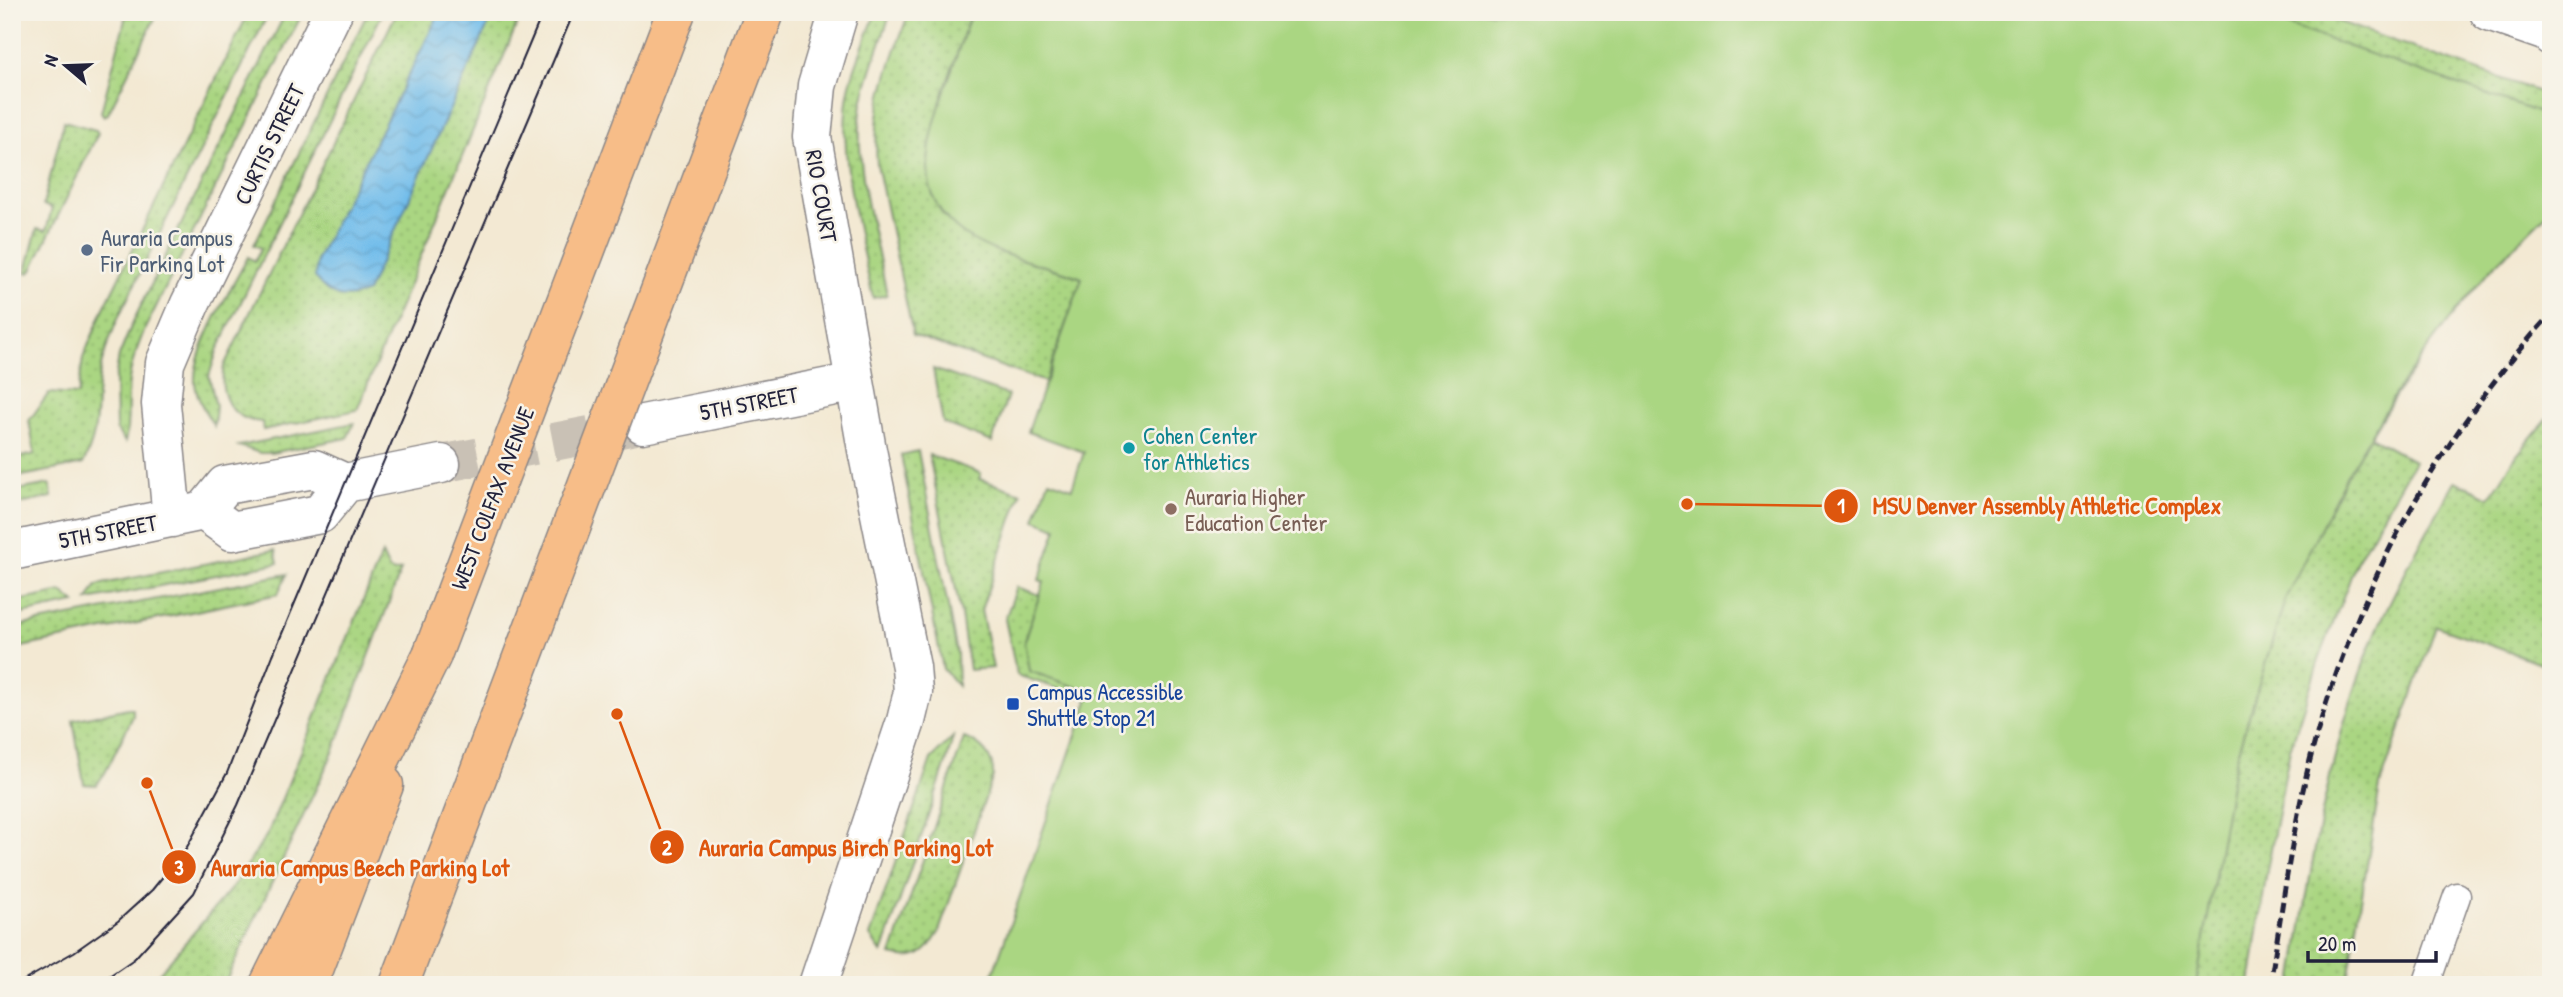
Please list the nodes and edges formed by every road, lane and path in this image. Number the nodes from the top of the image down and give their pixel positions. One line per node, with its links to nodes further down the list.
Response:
1 (333, 12): 10 (street, CURTIS STREET)
2 (676, 12): 12 (main road, WEST COLFAX AVENUE, bridge)
3 (765, 12): 16 (main road, bridge)
4 (839, 12): 7 (street, RIO COURT)
5 (2489, 12): 6 (street)
6 (2549, 34)
7 (855, 382): 8 (street, 5TH STREET); 17 (street)
8 (643, 424)
9 (441, 464): 10 (street)
10 (188, 515): 11 (street, 5TH STREET)
11 (12, 551)
12 (432, 655): 14 (main road); 15 (main road, WEST COLFAX AVENUE)
13 (2457, 896): 18 (lane)
14 (269, 985)
15 (309, 985)
16 (399, 985)
17 (818, 985)
18 (2426, 985)

